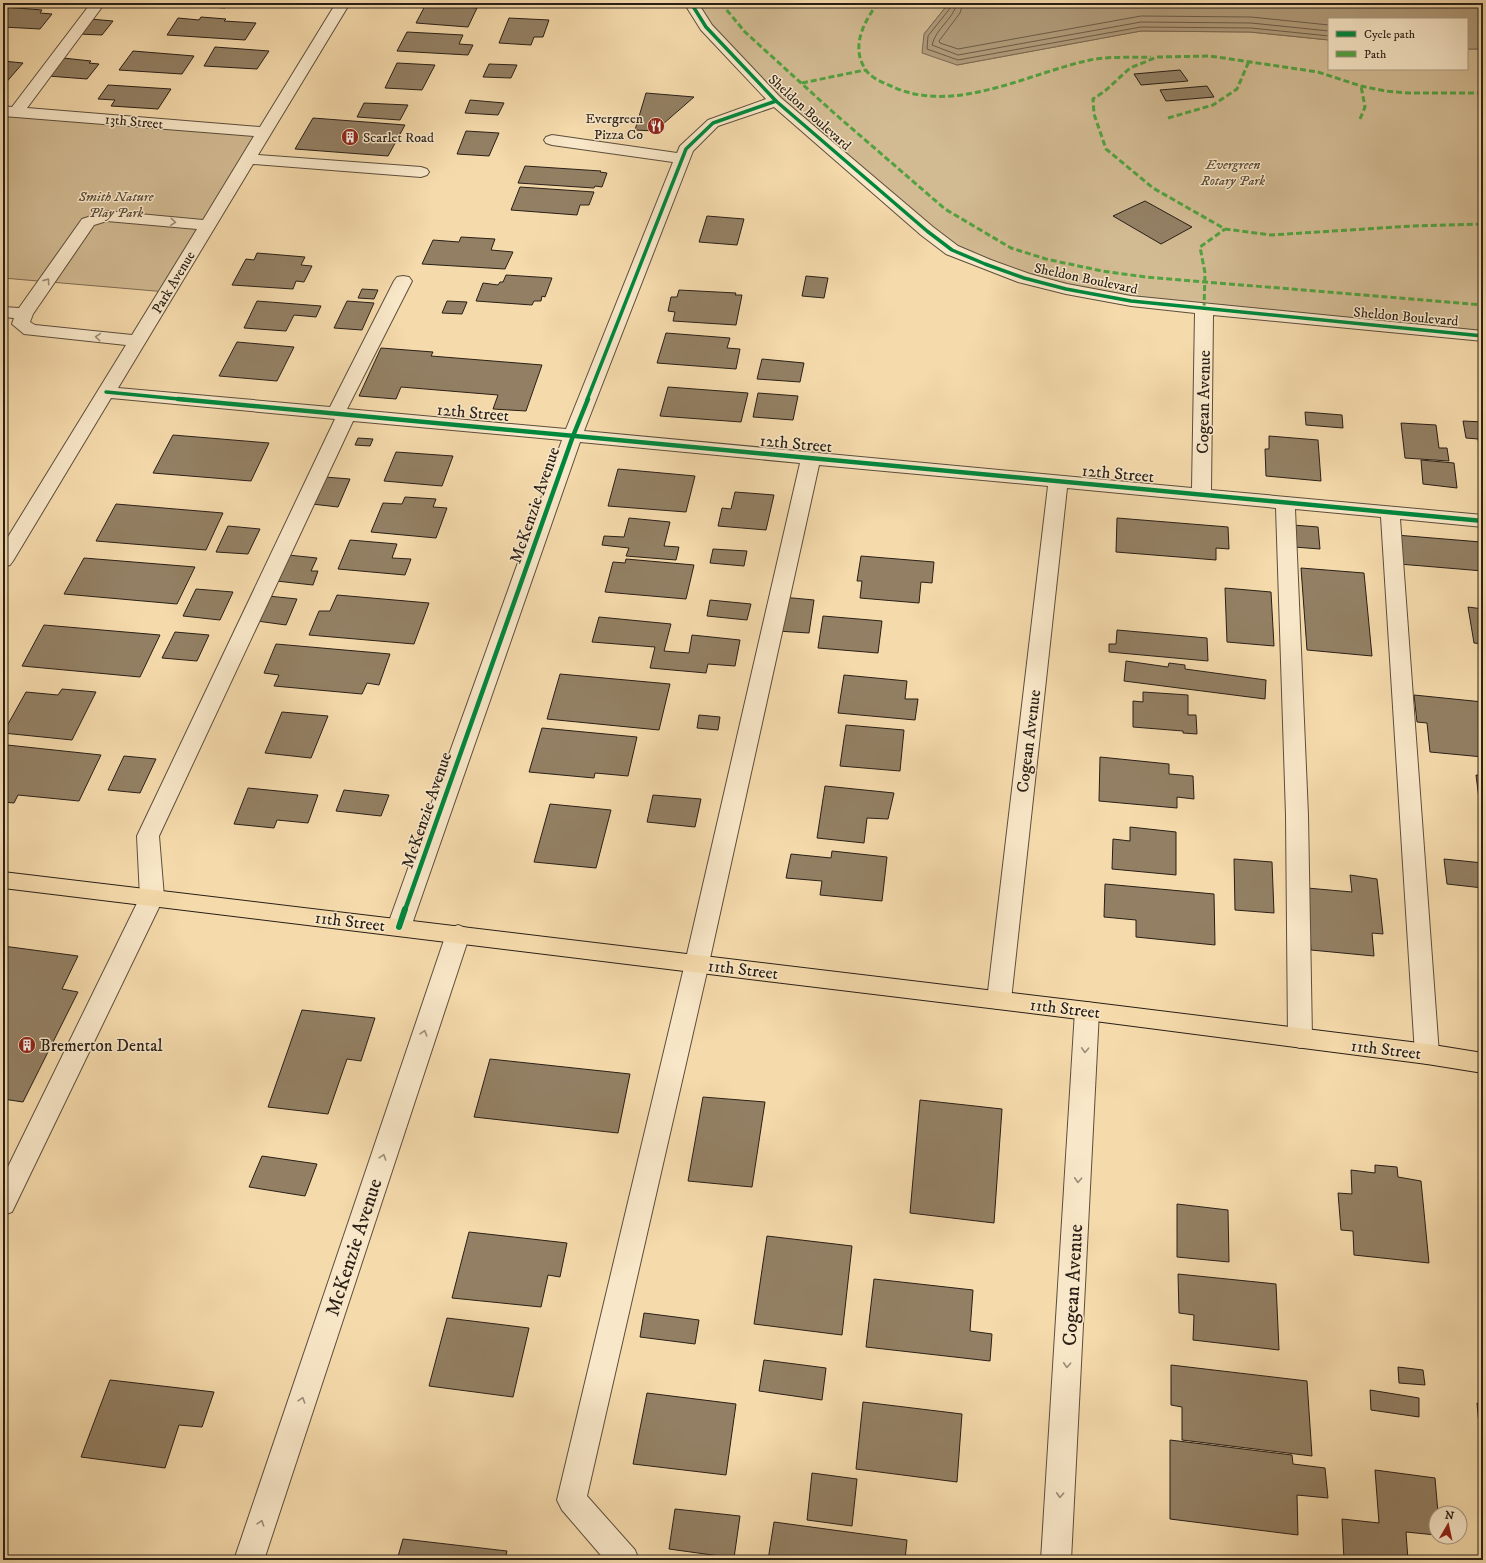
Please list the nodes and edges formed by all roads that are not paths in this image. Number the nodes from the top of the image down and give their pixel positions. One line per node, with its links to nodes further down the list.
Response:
1 (98, 3): 5 (street)
2 (343, 3): 6 (street, Park Avenue)
3 (691, 3): 4 (street, Sheldon Boulevard)
4 (776, 101): 8 (street, McKenzie Avenue); 13 (street, Sheldon Boulevard)
5 (9, 111): 6 (street, 13th Street)
6 (264, 132): 9 (street, Park Avenue)
7 (552, 140): 8 (street)
8 (682, 158): 20 (street, McKenzie Avenue)
9 (248, 159): 10 (street); 11 (street, Park Avenue)
10 (421, 172)
11 (208, 225): 15 (street, one-way to 11); 17 (street, Park Avenue)
12 (403, 281): 19 (street)
13 (1204, 309): 16 (street, Sheldon Boulevard); 23 (street, Cogean Avenue)
14 (3, 312): 15 (street)
15 (24, 314): 17 (street, one-way to 15)
16 (1483, 336)
17 (137, 341): 18 (street, Park Avenue)
18 (106, 392): 19 (street, 12th Street); 27 (street, Park Avenue)
19 (341, 414): 20 (street, 12th Street); 29 (street)
20 (573, 436): 21 (street, 12th Street); 30 (street, McKenzie Avenue)
21 (811, 458): 22 (street, 12th Street); 32 (street)
22 (1058, 481): 23 (street, 12th Street); 33 (street, Cogean Avenue)
23 (1201, 495): 24 (street, 12th Street)
24 (1285, 503): 25 (street, 12th Street); 35 (street)
25 (1390, 512): 26 (street, 12th Street); 36 (street)
26 (1483, 521)
27 (3, 560)
28 (3, 880): 29 (main road, 11th Street)
29 (152, 897): 30 (main road, 11th Street); 38 (street)
30 (399, 927): 31 (main road, 11th Street)
31 (458, 934): 32 (main road, 11th Street); 39 (street, McKenzie Avenue, one-way to 31)
32 (697, 964): 33 (main road, 11th Street); 40 (street)
33 (998, 1000): 34 (main road, 11th Street)
34 (1087, 1011): 35 (main road, 11th Street); 41 (street, Cogean Avenue, one-way to 41)
35 (1300, 1038): 36 (main road, 11th Street)
36 (1426, 1054): 37 (main road, 11th Street)
37 (1483, 1063)
38 (3, 1204)
39 (249, 1560)
40 (624, 1560)
41 (1056, 1560)

